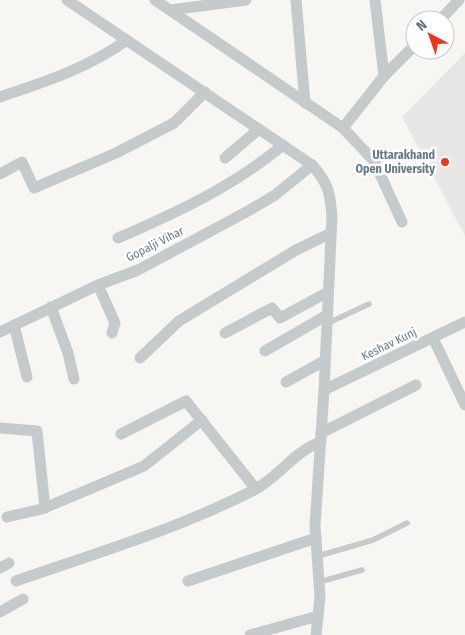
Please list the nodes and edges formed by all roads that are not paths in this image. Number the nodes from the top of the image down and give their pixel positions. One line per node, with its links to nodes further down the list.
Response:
1 (67, 0): 9 (street)
2 (155, 0): 7 (street)
3 (246, 0): 7 (street)
4 (296, 0): 14 (street)
5 (375, 0): 11 (street)
6 (459, 0): 8 (street)
7 (170, 10): 14 (street)
8 (450, 10)
9 (127, 40): 12 (street); 13 (street)
10 (405, 55): 11 (street)
11 (384, 76): 15 (street)
12 (205, 92): 16 (street); 20 (street)
13 (0, 97)
14 (305, 103): 15 (street)
15 (344, 128): 21 (street)
16 (259, 129): 17 (street); 18 (street)
17 (283, 145): 19 (street); 23 (street)
18 (226, 158)
19 (312, 164): 22 (street); 24 (street, Gopalji Vihar)
20 (0, 174)
21 (402, 222)
22 (330, 234): 25 (street); 36 (street)
23 (118, 238)
24 (98, 285): 27 (street, Gopalji Vihar); 32 (street)
25 (328, 292): 28 (street); 33 (street)
26 (369, 304): 28 (lane)
27 (52, 307): 30 (street, Gopalji Vihar); 39 (street)
28 (326, 319): 35 (street); 37 (street)
29 (465, 322): 34 (street, Keshav Kunj)
30 (14, 325): 31 (street, Gopalji Vihar); 38 (street)
31 (0, 332)
32 (112, 333)
33 (224, 333)
34 (433, 338): 42 (street, Keshav Kunj); 43 (street)
35 (265, 351)
36 (140, 358)
37 (324, 361): 40 (street); 42 (street)
38 (27, 377)
39 (74, 379)
40 (286, 382)
41 (416, 385): 47 (street)
42 (324, 390): 47 (street)
43 (465, 405)
44 (202, 420): 46 (street); 48 (street); 49 (street)
45 (0, 428): 49 (street)
46 (121, 434)
47 (321, 438): 48 (street); 52 (street)
48 (256, 489): 55 (street)
49 (45, 508): 50 (street)
50 (7, 518)
51 (407, 523): 53 (lane)
52 (316, 538): 53 (street); 56 (street)
53 (318, 556): 57 (street)
54 (362, 570): 57 (lane)
55 (16, 581)
56 (188, 581)
57 (319, 582): 60 (street)
58 (23, 599): 59 (street)
59 (0, 612)
60 (318, 616): 61 (street); 62 (street)
61 (250, 635)
62 (316, 635)

